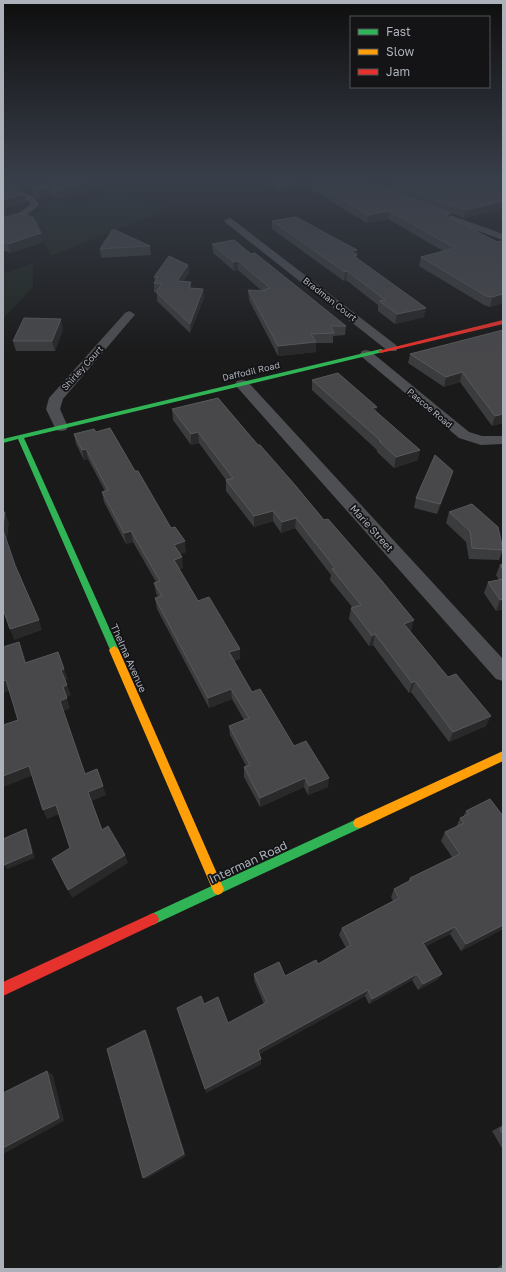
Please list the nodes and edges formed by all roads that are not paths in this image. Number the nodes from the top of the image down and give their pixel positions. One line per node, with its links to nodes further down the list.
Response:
1 (251, 238): 4 (street, Bradman Court)
2 (129, 316): 7 (street, Shirley Court)
3 (503, 322): 4 (street, Daffodil Road)
4 (392, 348): 5 (street, Daffodil Road)
5 (366, 354): 6 (street, Daffodil Road); 9 (street, Pascoe Road)
6 (242, 384): 7 (street, Daffodil Road); 11 (street, Marie Street)
7 (60, 427): 8 (street, Daffodil Road)
8 (20, 436): 10 (street, Daffodil Road); 13 (street, Thelma Avenue)
9 (503, 440)
10 (3, 441)
11 (503, 673)
12 (503, 756): 13 (street, Interman Road)
13 (218, 889): 14 (street, Interman Road)
14 (3, 989)

